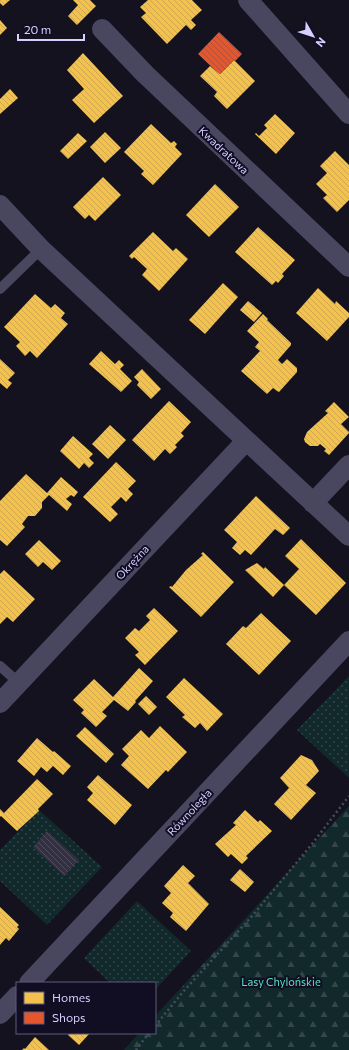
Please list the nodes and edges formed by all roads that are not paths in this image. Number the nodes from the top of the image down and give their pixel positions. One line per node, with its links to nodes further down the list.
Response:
1 (248, 0): 3 (street)
2 (102, 29): 6 (street, Kwadratowa)
3 (349, 114)
4 (0, 205): 5 (street)
5 (41, 249): 7 (lane); 8 (street)
6 (349, 267)
7 (0, 289)
8 (246, 441): 10 (street); 14 (street, Okrężna)
9 (349, 465): 10 (street)
10 (313, 503): 11 (street)
11 (349, 536)
12 (349, 641): 16 (street, Równoległa)
13 (0, 666): 14 (lane)
14 (19, 683): 15 (street, Okrężna)
15 (0, 703)
16 (30, 982)
17 (16, 997): 18 (street)
18 (0, 1014)

